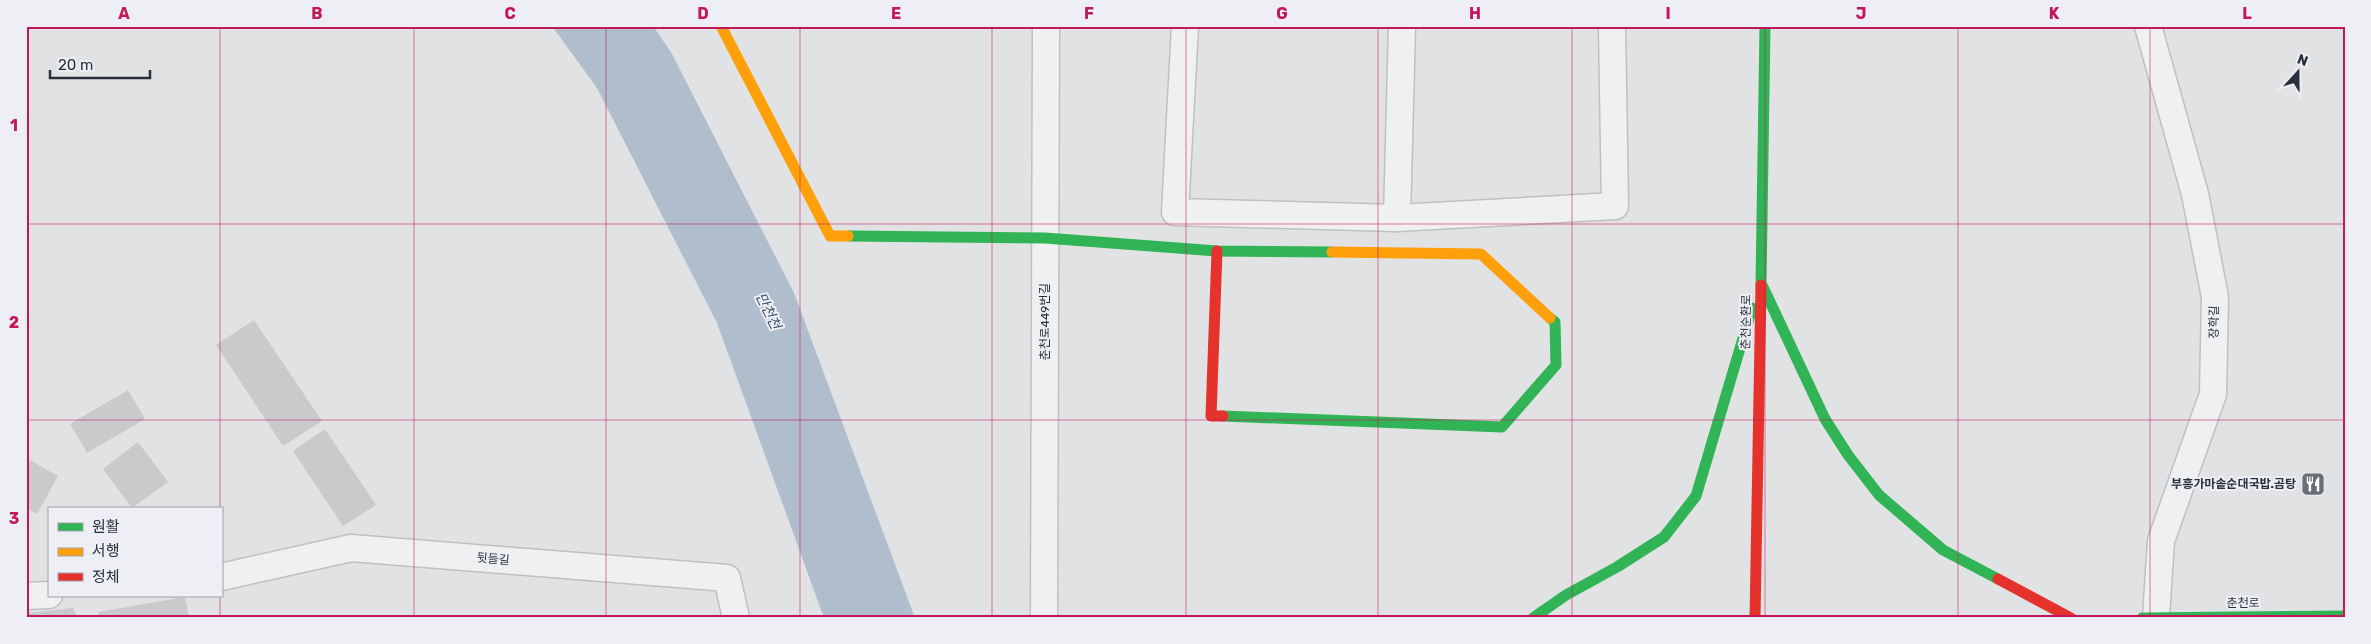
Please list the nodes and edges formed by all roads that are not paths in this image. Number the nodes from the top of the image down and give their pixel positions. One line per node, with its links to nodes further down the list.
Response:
1 (721, 26): 9 (street)
2 (1046, 26): 9 (street, 춘천로449번길)
3 (1185, 26): 8 (street)
4 (1402, 26): 8 (street)
5 (1612, 26): 8 (street)
6 (1765, 26): 11 (street, 춘천순환로)
7 (2148, 26): 16 (street, 장학길)
8 (1397, 218)
9 (1045, 238): 10 (street); 18 (street, 춘천로449번길)
10 (1217, 251): 10 (street)
11 (1760, 283): 19 (street); 20 (street, 춘천순환로); 21 (street)
12 (222, 577): 17 (street, 뒷들길)
13 (48, 595): 14 (street)
14 (26, 596)
15 (2345, 616): 16 (street, 춘천로)
16 (2149, 617)
17 (736, 618)
18 (1044, 618)
19 (1533, 618)
20 (1755, 618)
21 (2072, 618)

